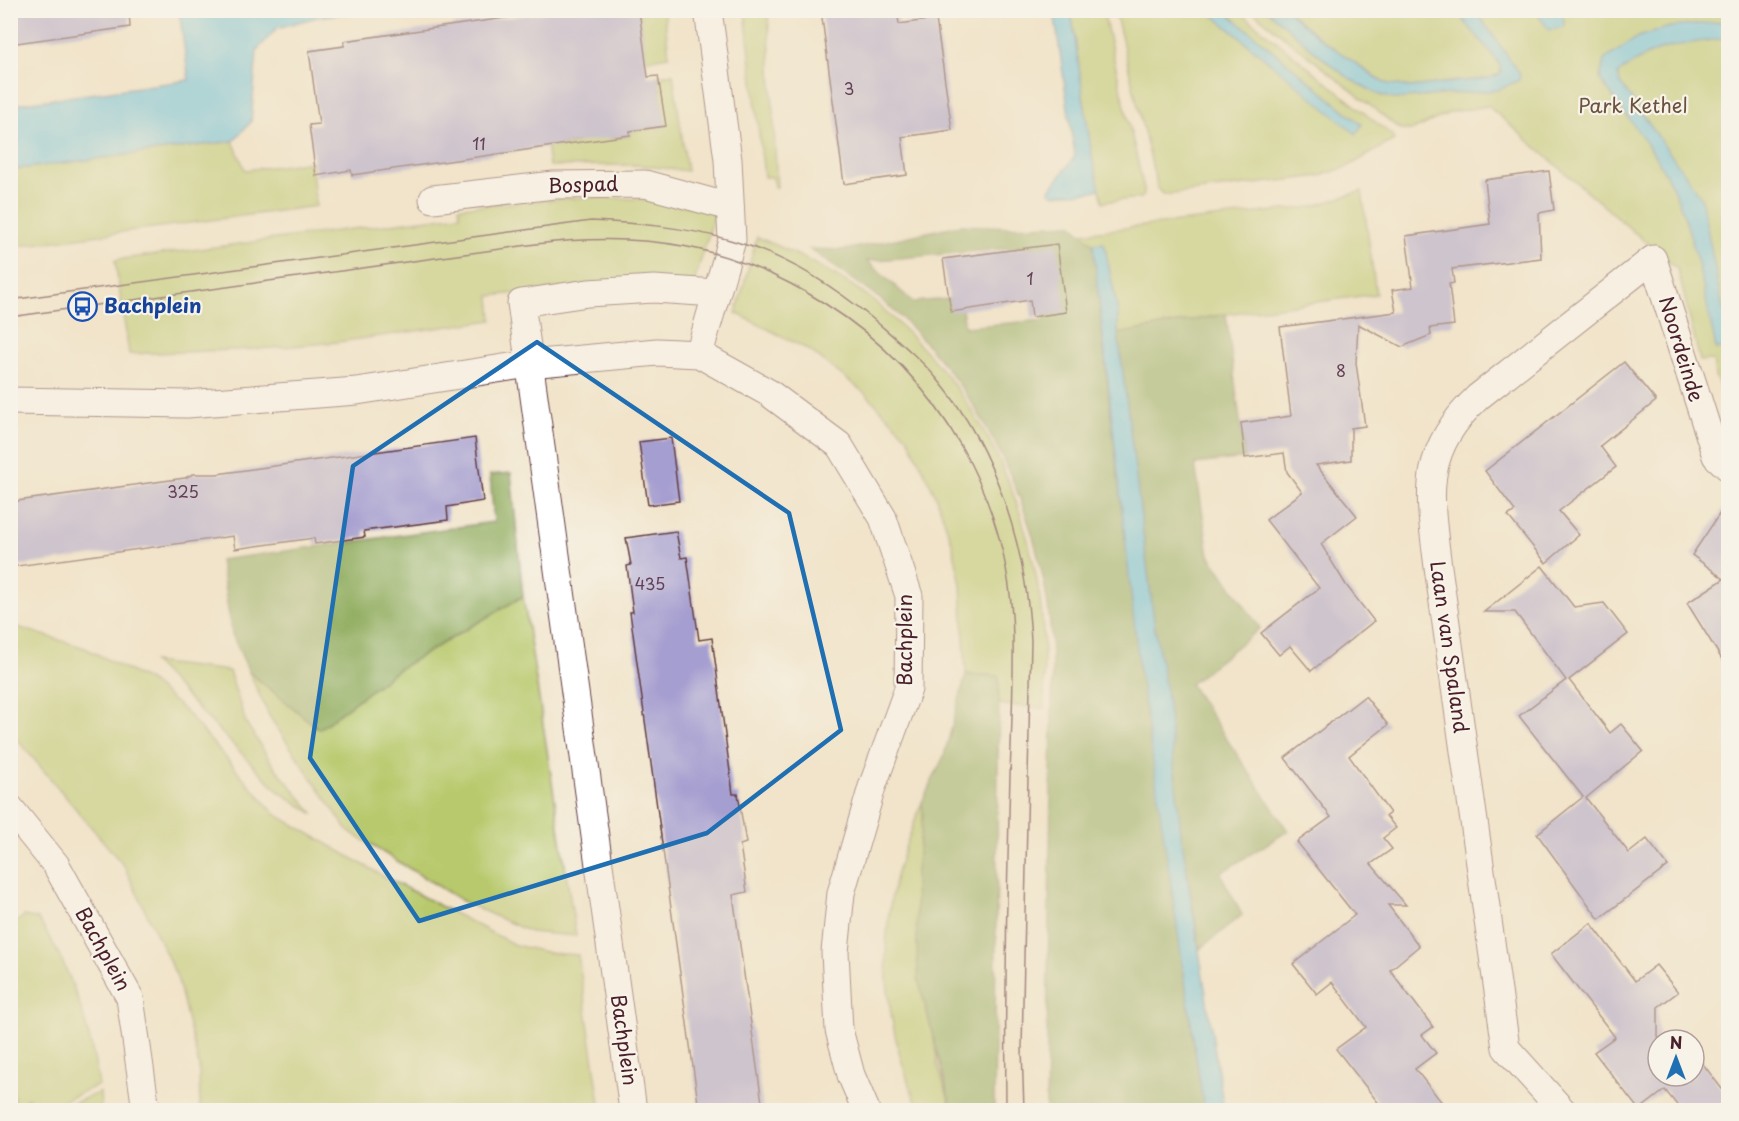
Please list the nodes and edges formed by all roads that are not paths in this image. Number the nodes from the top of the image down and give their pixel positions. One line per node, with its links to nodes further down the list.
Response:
1 (708, 10): 3 (street)
2 (433, 199): 3 (street, Bospad)
3 (730, 207): 5 (street)
4 (1653, 259): 9 (street, Noordeinde); 14 (street, Laan van Spaland)
5 (716, 293): 6 (street); 7 (street, Bachplein)
6 (699, 354): 7 (street, Bachplein); 13 (street, Bachplein)
7 (529, 364): 8 (street, Bachplein); 12 (street, Bachplein)
8 (10, 401)
9 (1728, 467)
10 (10, 808): 11 (street, Bachplein)
11 (146, 1110)
12 (633, 1110)
13 (866, 1110)
14 (1562, 1110)

